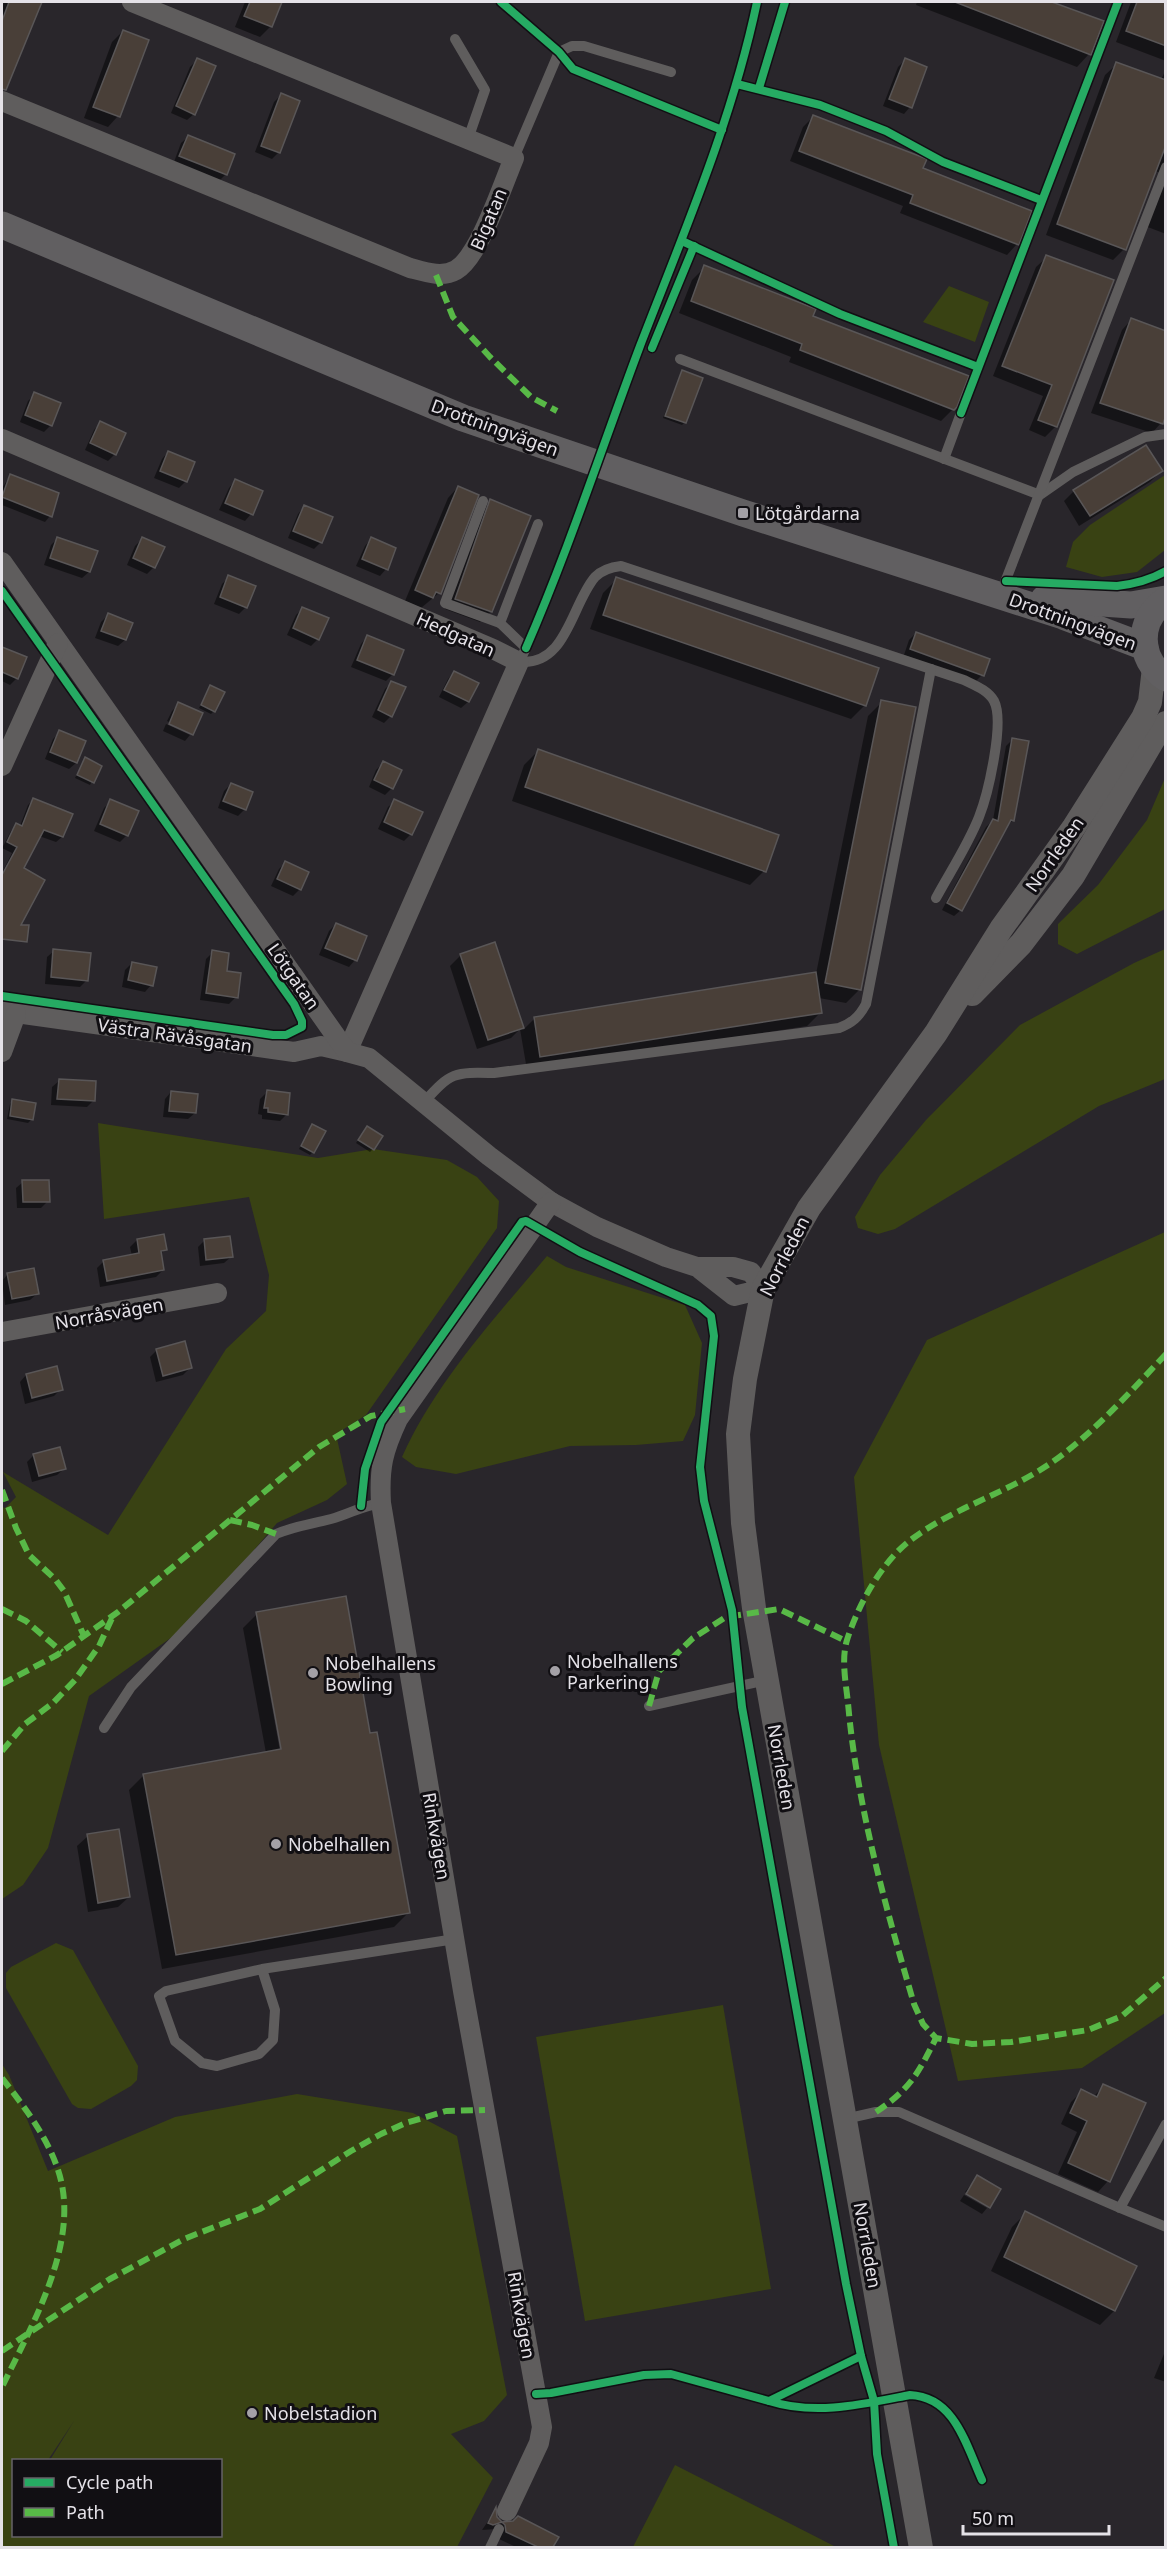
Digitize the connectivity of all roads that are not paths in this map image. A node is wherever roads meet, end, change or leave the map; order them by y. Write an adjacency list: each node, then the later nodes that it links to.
1 (132, 2): 5 (street)
2 (455, 39): 5 (lane)
3 (671, 72): 6 (lane)
4 (2, 101): 6 (street, Bigatan)
5 (468, 139): 6 (street)
6 (514, 158)
7 (1166, 167): 14 (lane)
8 (2, 225): 18 (main road, Drottningvägen)
9 (680, 359): 13 (lane)
10 (961, 413): 13 (lane)
11 (1166, 434): 14 (lane)
12 (2, 439): 22 (street, Hedgatan)
13 (944, 459): 14 (lane)
14 (1040, 495): 18 (lane)
15 (483, 501): 20 (lane)
16 (538, 524): 20 (lane)
17 (2, 562): 21 (street, Lötgatan)
18 (1000, 595): 19 (main road, Drottningvägen); 23 (main road, Drottningvägen)
19 (1166, 600): 23 (main road)
20 (500, 623): 22 (lane)
21 (58, 643): 26 (street); 31 (street, Lötgatan)
22 (519, 662): 24 (lane); 31 (street)
23 (1155, 665): 29 (street, Norrleden)
24 (931, 669): 27 (lane); 32 (lane)
25 (1166, 723): 29 (street, Norrleden)
26 (2, 766)
27 (936, 898)
28 (9, 1013): 30 (street); 31 (street, Västra Rävåsgatan)
29 (936, 1033): 35 (street, Norrleden)
30 (2, 1052)
31 (347, 1052): 32 (street)
32 (424, 1102): 33 (street)
33 (551, 1202): 34 (street); 38 (street, Rinkvägen)
34 (697, 1267): 35 (street); 35 (street)
35 (763, 1289): 39 (street, Norrleden)
36 (217, 1293): 37 (street, Norråsvägen)
37 (2, 1332)
38 (381, 1503): 41 (lane); 42 (street, Rinkvägen)
39 (767, 1680): 40 (lane); 44 (street, Norrleden)
40 (649, 1706)
41 (104, 1728)
42 (455, 1939): 43 (lane); 48 (street, Rinkvägen)
43 (261, 1969): 43 (lane)
44 (845, 2119): 46 (lane); 50 (street, Norrleden)
45 (1166, 2124): 46 (lane)
46 (1120, 2208): 47 (lane)
47 (1166, 2227)
48 (503, 2520): 49 (lane)
49 (490, 2547)
50 (921, 2547)

